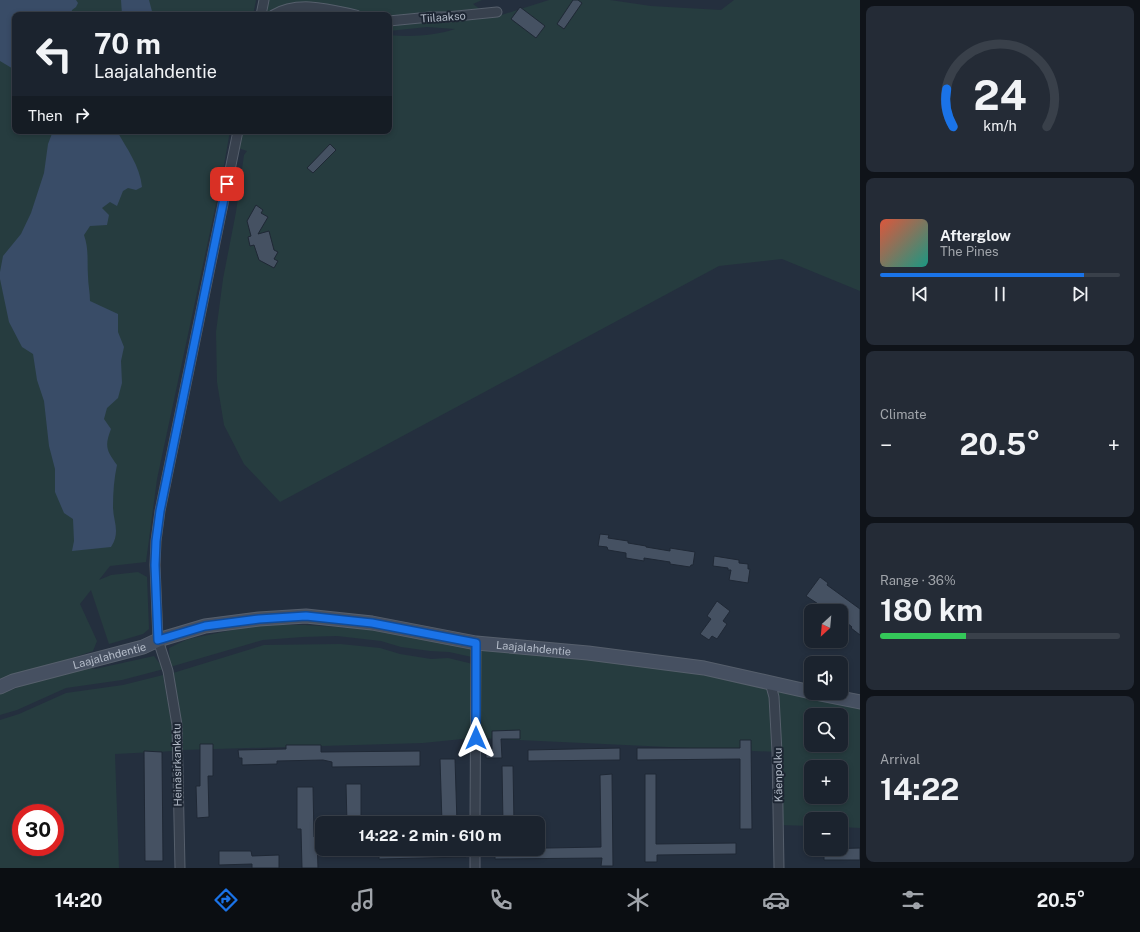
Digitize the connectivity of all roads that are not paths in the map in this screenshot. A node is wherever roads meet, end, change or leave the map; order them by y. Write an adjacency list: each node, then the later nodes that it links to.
1 (264, 0): 2 (street)
2 (262, 12)
3 (278, 12): 4 (street)
4 (340, 12)
5 (497, 12): 6 (street, Tiilaakso)
6 (392, 20)
7 (237, 134): 8 (street, Heinäsirkankatu)
8 (158, 640): 9 (street, Laajalahdentie); 11 (street, Laajalahdentie); 17 (street, Heinäsirkankatu)
9 (476, 643): 10 (street, Laajalahdentie); 15 (street)
10 (770, 682): 12 (street, Laajalahdentie); 19 (street, Käenpolku)
11 (0, 687)
12 (804, 690)
13 (848, 700): 14 (street)
14 (860, 702)
15 (475, 816)
16 (475, 856): 18 (street)
17 (180, 868)
18 (475, 868)
19 (779, 868)

